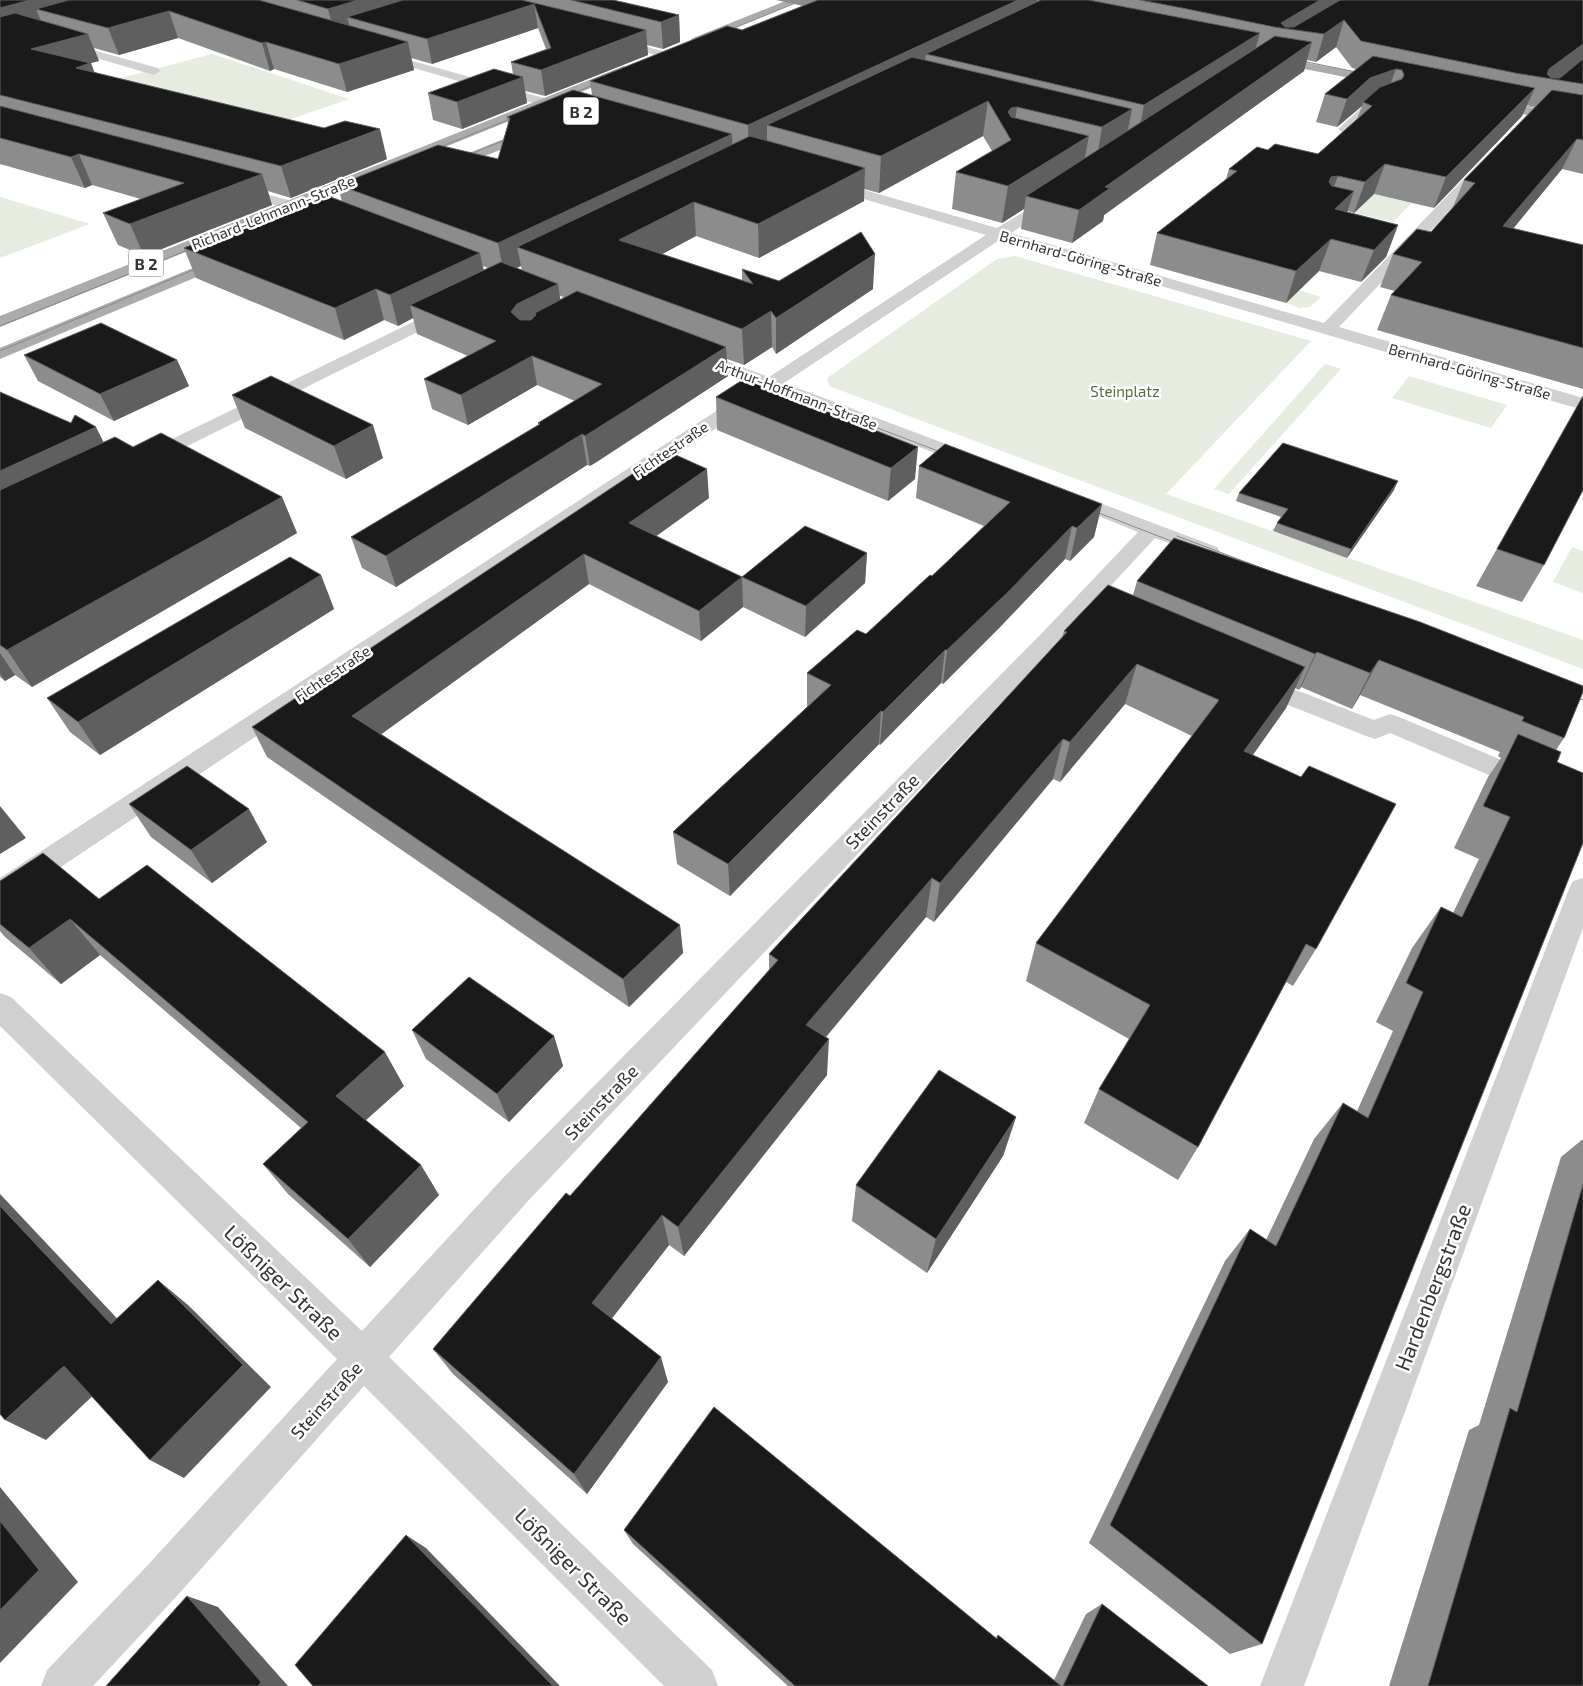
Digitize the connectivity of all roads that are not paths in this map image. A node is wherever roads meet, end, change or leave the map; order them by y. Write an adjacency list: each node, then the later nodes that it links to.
1 (797, 0): 4 (main road)
2 (596, 37): 6 (street)
3 (46, 40): 8 (street)
4 (690, 43)
5 (363, 50): 12 (street)
6 (667, 52): 12 (main road, Richard-Lehmann-Straße / B 2)
7 (1262, 57): 9 (main road)
8 (154, 71)
9 (1396, 79)
10 (1495, 92): 14 (main road)
11 (1473, 100): 15 (main road)
12 (544, 102): 25 (main road, Richard-Lehmann-Straße / B 2)
13 (1387, 102): 19 (street)
14 (1583, 112)
15 (1536, 113): 16 (main road); 18 (street)
16 (1583, 121)
17 (548, 124): 21 (main road, B 2)
18 (1524, 126)
19 (1344, 129)
20 (1494, 156): 30 (street)
21 (430, 174)
22 (810, 179): 29 (street, Bernhard-Göring-Straße)
23 (219, 185): 25 (street)
24 (1067, 191): 29 (street, Fichtestraße)
25 (292, 204): 26 (street); 33 (main road, Richard-Lehmann-Straße / B 2)
26 (330, 216): 27 (main road, Richard-Lehmann-Straße)
27 (306, 226)
28 (1399, 230): 30 (street)
29 (999, 234): 34 (street, Bernhard-Göring-Straße); 37 (street, Fichtestraße)
30 (1417, 235): 34 (street)
31 (244, 252): 36 (main road, Richard-Lehmann-Straße / B 2)
32 (466, 301): 39 (street)
33 (0, 322)
34 (1327, 330): 38 (street, Bernhard-Göring-Straße)
35 (671, 346): 37 (street, Arthur-Hoffmann-Straße)
36 (0, 354)
37 (770, 384): 40 (street, Arthur-Hoffmann-Straße); 47 (street, Fichtestraße)
38 (1583, 404)
39 (133, 465)
40 (989, 467)
41 (1053, 492): 42 (street)
42 (1151, 530): 43 (street); 49 (street, Steinstraße)
43 (1225, 558)
44 (1233, 672): 45 (street)
45 (1583, 805)
46 (1583, 889): 52 (street, Hardenbergstraße)
47 (0, 893)
48 (0, 1006): 49 (street, Lößniger Straße)
49 (363, 1358): 50 (street, Steinstraße); 51 (street, Lößniger Straße)
50 (63, 1686)
51 (696, 1686)
52 (1282, 1686)

